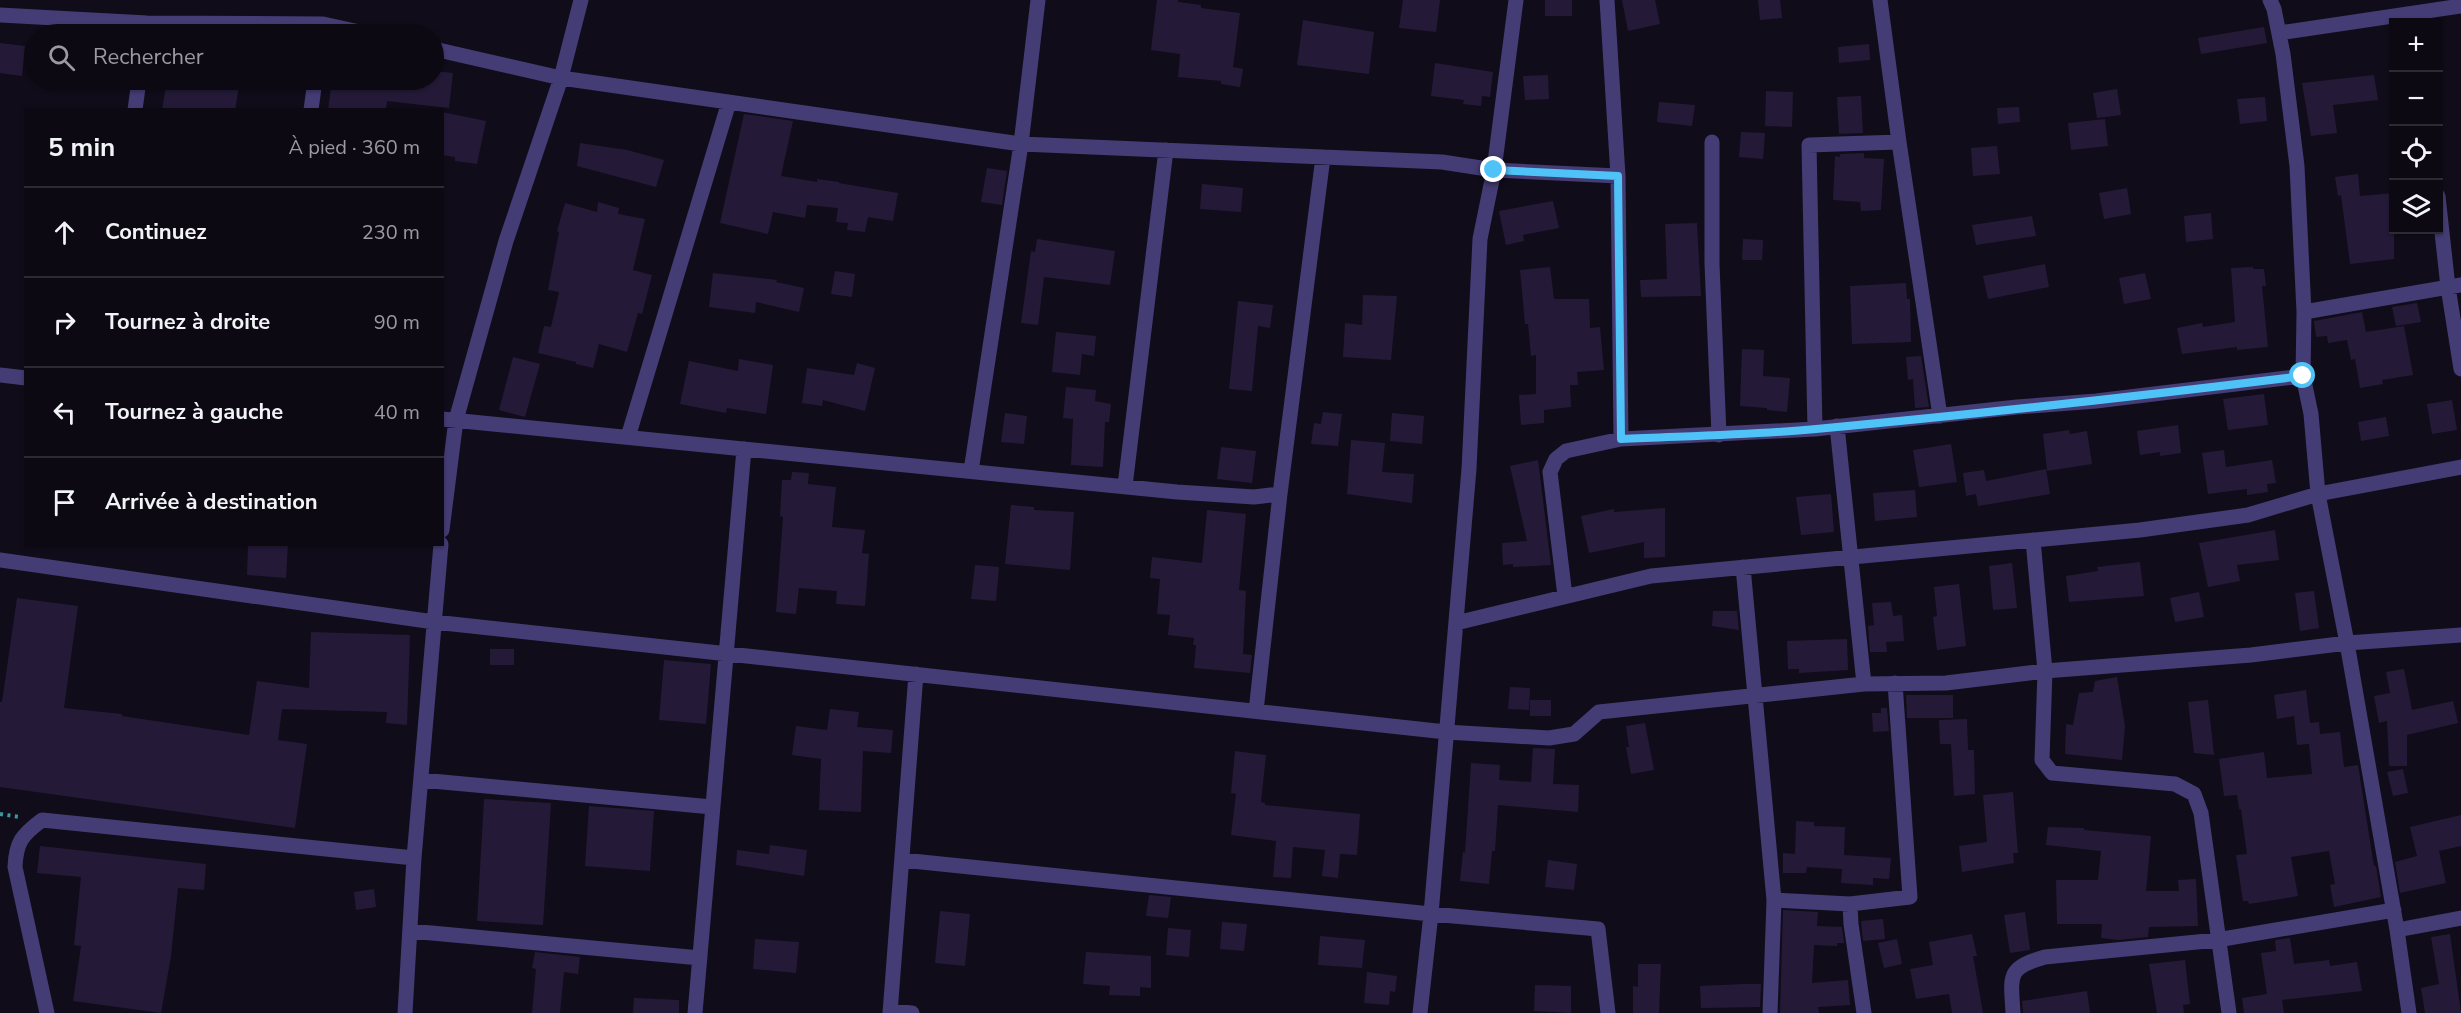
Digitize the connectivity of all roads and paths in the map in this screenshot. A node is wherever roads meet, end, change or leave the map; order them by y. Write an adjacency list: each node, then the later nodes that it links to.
1 (580, 0): 13 (street)
2 (1038, 0): 21 (street)
3 (1516, 0): 24 (street)
4 (1606, 0): 25 (street)
5 (1880, 0): 20 (street)
6 (2270, 0): 11 (street)
7 (2461, 6): 8 (street)
8 (2415, 12): 11 (street)
9 (0, 15): 10 (street)
10 (94, 24)
11 (2279, 33): 28 (street)
12 (444, 51): 13 (street)
13 (561, 78): 16 (street); 34 (street)
14 (138, 90): 17 (street)
15 (314, 90): 18 (street)
16 (729, 102): 21 (street); 38 (street)
17 (135, 108)
18 (311, 108)
19 (1712, 142): 37 (street)
20 (1899, 142): 33 (street); 36 (street)
21 (1022, 144): 22 (street); 42 (street)
22 (1166, 150): 23 (street); 43 (street)
23 (1323, 157): 24 (street); 44 (street)
24 (1494, 170): 25 (street); 54 (street)
25 (1618, 176): 39 (street)
26 (2443, 218): 27 (street)
27 (2455, 286): 28 (street); 29 (street)
28 (2304, 312): 31 (street)
29 (2461, 369)
30 (0, 375): 32 (street)
31 (2303, 376): 33 (street); 45 (street)
32 (24, 378)
33 (1940, 416): 35 (street)
34 (449, 420): 38 (street); 46 (street)
35 (1837, 426): 36 (street); 49 (street)
36 (1815, 429): 37 (street)
37 (1719, 435): 39 (street)
38 (628, 438): 40 (street)
39 (1621, 439): 52 (street)
40 (744, 449): 42 (street); 57 (street)
41 (2461, 467): 45 (street)
42 (971, 471): 43 (street)
43 (1125, 486): 44 (street)
44 (1280, 494): 63 (street)
45 (2318, 494): 47 (street); 56 (street)
46 (444, 499)
47 (2034, 540): 49 (street); 58 (street)
48 (441, 546): 53 (street)
49 (1850, 557): 51 (street); 61 (street)
50 (0, 560): 53 (street)
51 (1743, 567): 52 (street); 62 (street)
52 (1565, 596): 54 (street)
53 (434, 622): 57 (street); 65 (street)
54 (1456, 623): 64 (street)
55 (2461, 635): 56 (street)
56 (2347, 643): 58 (street); 71 (street)
57 (726, 654): 59 (street); 66 (street)
58 (2044, 671): 60 (street); 76 (street)
59 (916, 674): 63 (street); 68 (street)
60 (1895, 683): 61 (street); 70 (street)
61 (1864, 684): 62 (street)
62 (1756, 697): 64 (street); 69 (street)
63 (1256, 711): 64 (street)
64 (1446, 732): 72 (street)
65 (421, 780): 66 (street); 67 (street)
66 (712, 807): 77 (street)
67 (414, 858): 75 (street); 79 (street)
68 (902, 860): 72 (street); 78 (street)
69 (1774, 900): 70 (street); 85 (street)
70 (1851, 904): 86 (street)
71 (2394, 910): 74 (street); 76 (street)
72 (1431, 914): 83 (street); 84 (street)
73 (2461, 918): 74 (street)
74 (2397, 930): 89 (street)
75 (410, 931): 77 (street); 80 (street)
76 (2217, 940): 87 (street); 88 (street)
77 (700, 958): 81 (street)
78 (890, 1012): 82 (street)
79 (47, 1013)
80 (405, 1013)
81 (695, 1013)
82 (912, 1013)
83 (1420, 1013)
84 (1608, 1013)
85 (1770, 1013)
86 (1864, 1013)
87 (2013, 1013)
88 (2229, 1013)
89 (2409, 1013)

